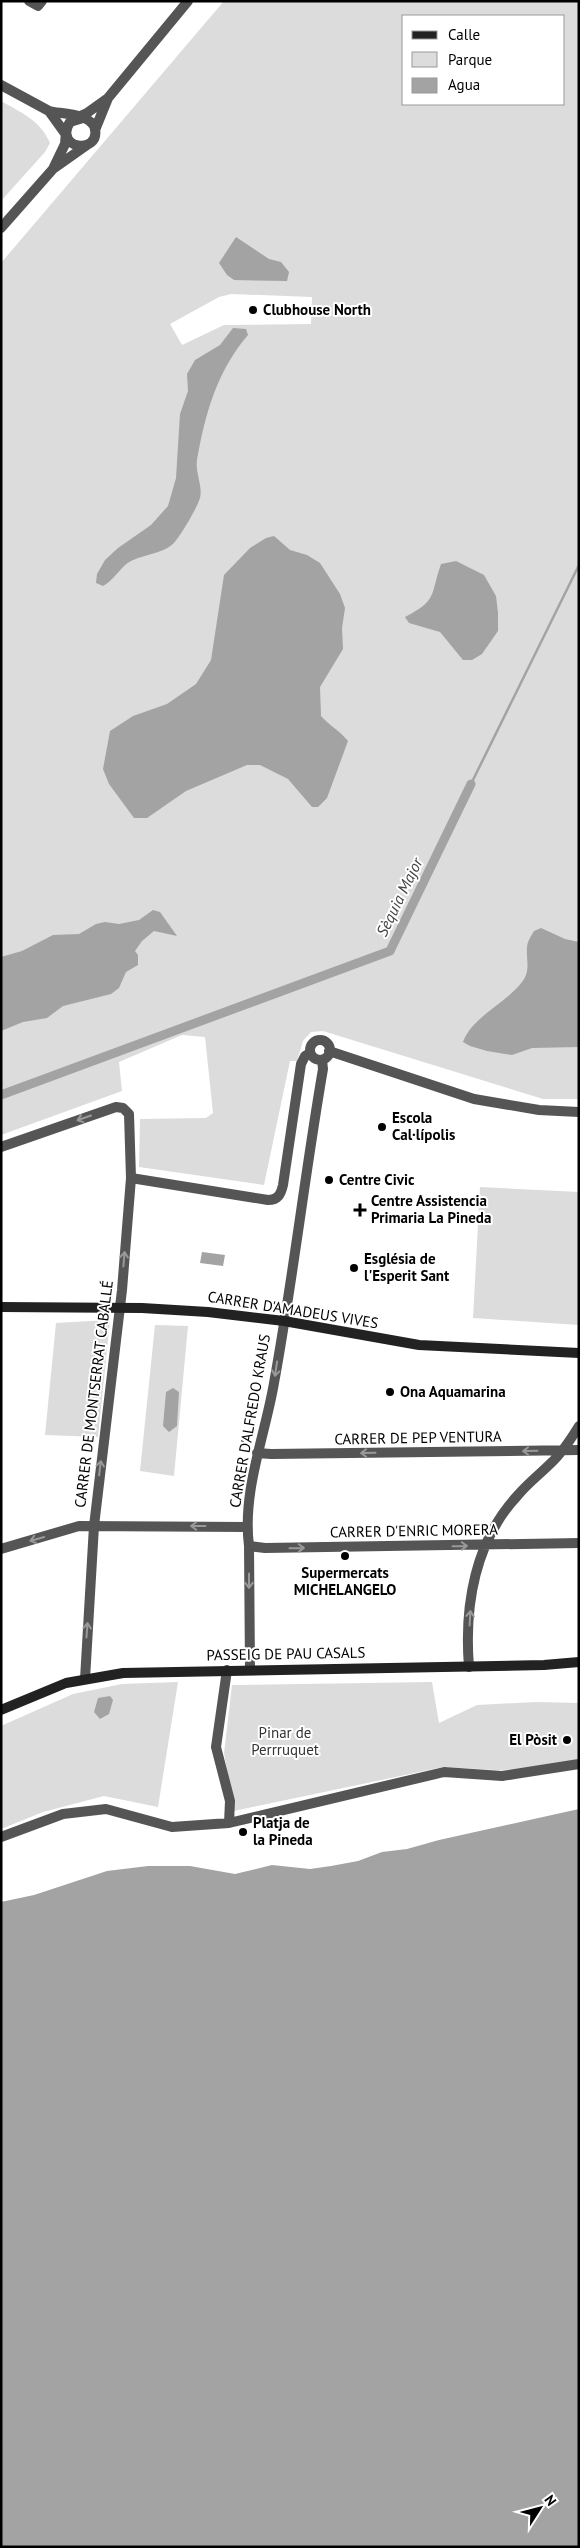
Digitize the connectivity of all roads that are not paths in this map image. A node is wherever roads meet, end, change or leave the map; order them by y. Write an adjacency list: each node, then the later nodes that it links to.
1 (28, 1): 2 (street)
2 (42, 1)
3 (188, 1): 5 (street)
4 (1, 85): 6 (street)
5 (108, 98): 7 (street); 8 (street)
6 (49, 111): 7 (street); 9 (street)
7 (78, 118): 8 (street); 9 (street)
8 (95, 130): 10 (street)
9 (66, 134): 10 (street); 11 (street)
10 (87, 145): 11 (street)
11 (53, 169): 12 (street)
12 (1, 228)
13 (330, 1051): 14 (street); 15 (street); 16 (street)
14 (310, 1053): 15 (street); 19 (street)
15 (322, 1060): 22 (street, CARRER D'ALFREDO KRAUS)
16 (579, 1112)
17 (2, 1147): 18 (street); 19 (street, CARRER DE MONTSERRAT CABALLÉ, one-way to 17)
18 (1, 1153)
19 (131, 1178): 21 (street, CARRER DE MONTSERRAT CABALLÉ, one-way to 19)
20 (1, 1307): 21 (street, CARRER D'AMADEUS VIVES)
21 (119, 1307): 22 (street, CARRER D'AMADEUS VIVES); 28 (street, CARRER DE MONTSERRAT CABALLÉ, one-way to 21)
22 (284, 1321): 23 (street, CARRER D'AMADEUS VIVES); 27 (street, CARRER D'ALFREDO KRAUS, one-way to 27)
23 (579, 1354)
24 (579, 1426): 26 (street)
25 (579, 1450): 26 (street, CARRER DE PEP VENTURA)
26 (562, 1451): 27 (street, CARRER DE PEP VENTURA, one-way to 27); 31 (street)
27 (257, 1452): 29 (street, CARRER D'ALFREDO KRAUS)
28 (94, 1526): 29 (street, one-way to 28); 33 (street, one-way to 33); 38 (street, CARRER DE MONTSERRAT CABALLÉ, one-way to 28)
29 (246, 1527): 32 (street, CARRER D'ALFREDO KRAUS)
30 (579, 1543): 31 (street, CARRER D'ENRIC MORERA)
31 (484, 1545): 32 (street, CARRER D'ENRIC MORERA, one-way to 31); 35 (street, one-way to 31)
32 (249, 1546): 37 (street, CARRER D'ALFREDO KRAUS, one-way to 37)
33 (1, 1549)
34 (579, 1662): 35 (street, PASSEIG DE PAU CASALS)
35 (469, 1667): 37 (street, PASSEIG DE PAU CASALS)
36 (227, 1670): 37 (street, PASSEIG DE PAU CASALS); 38 (street, PASSEIG DE PAU CASALS); 41 (street)
37 (250, 1670)
38 (85, 1679): 39 (street, PASSEIG DE PAU CASALS)
39 (1, 1710)
40 (579, 1764): 41 (street)
41 (229, 1823): 42 (street)
42 (1, 1836)

